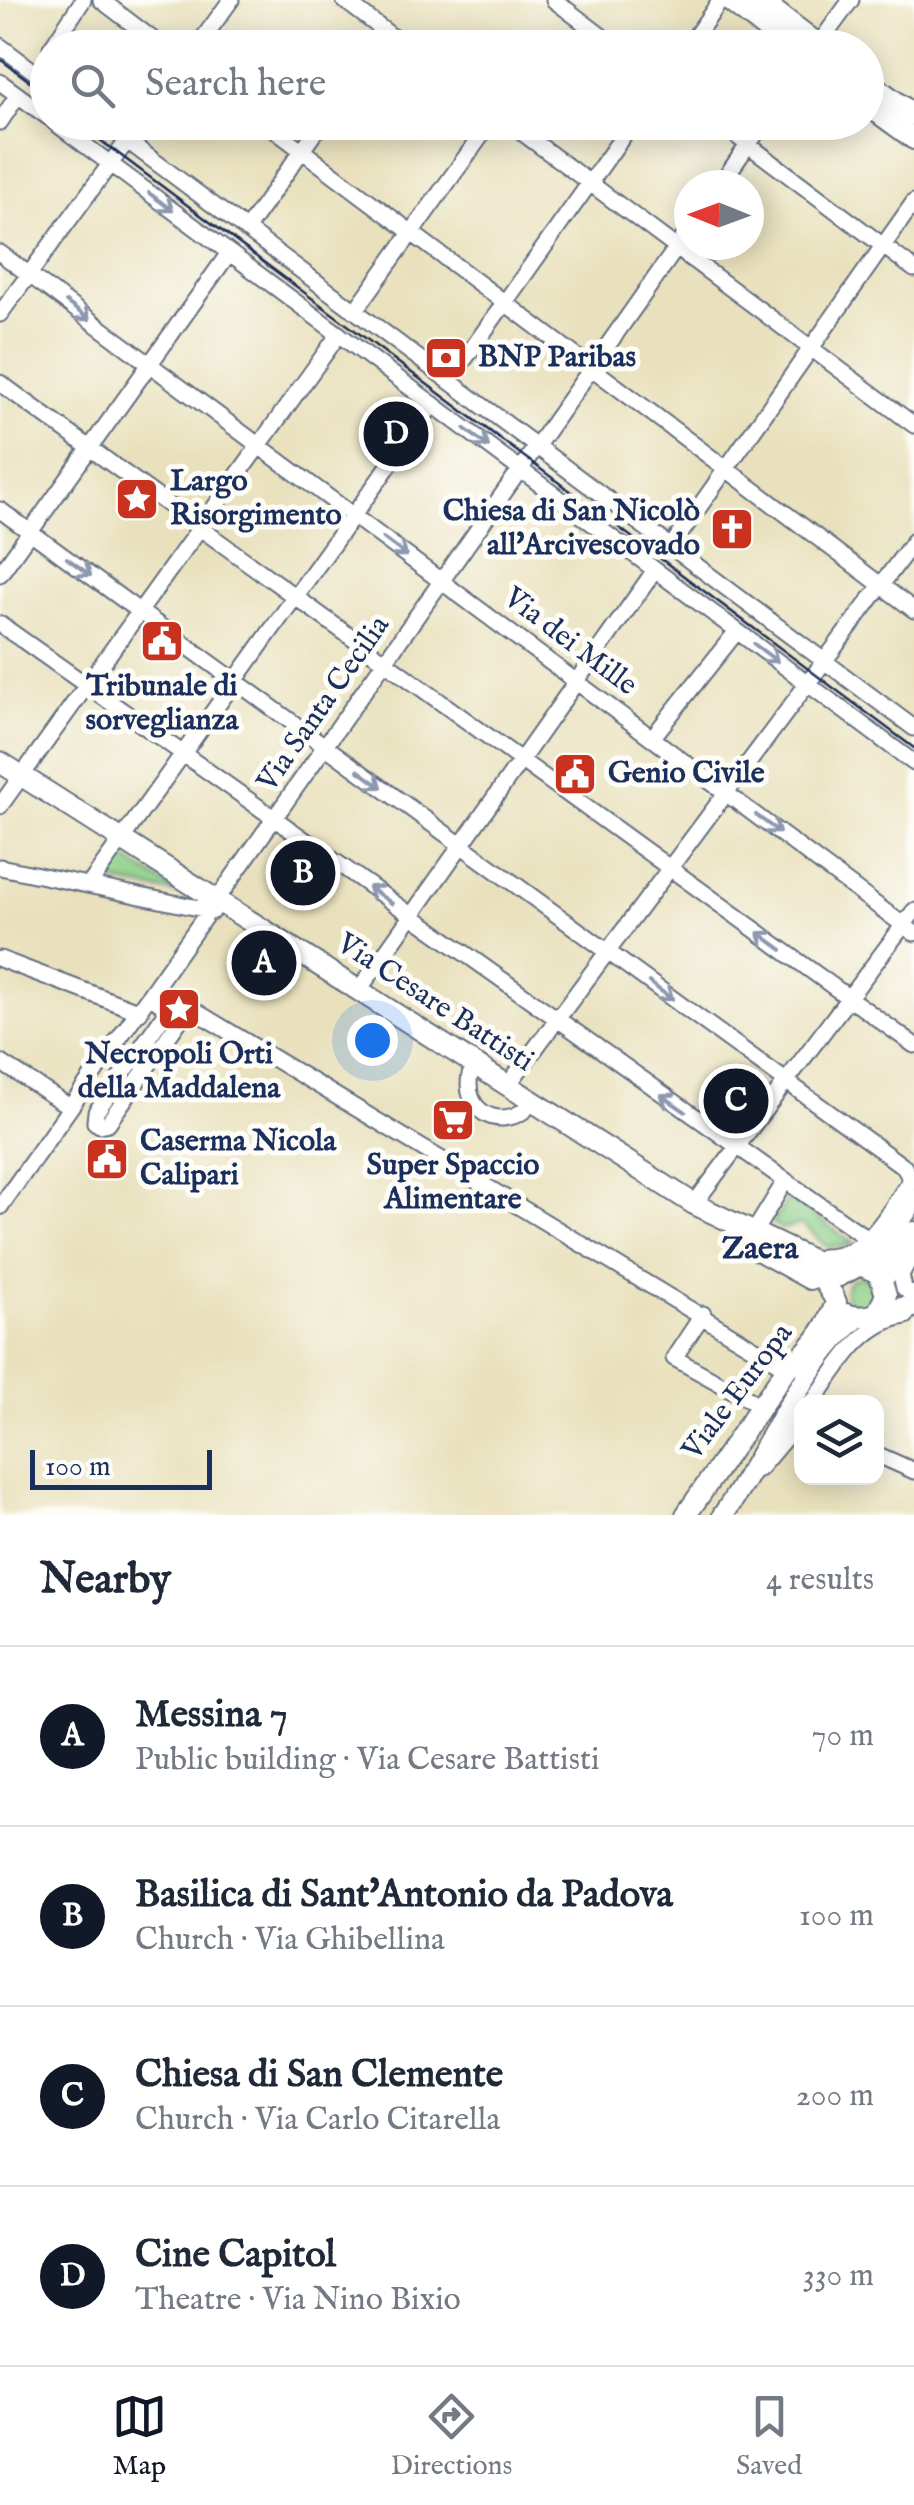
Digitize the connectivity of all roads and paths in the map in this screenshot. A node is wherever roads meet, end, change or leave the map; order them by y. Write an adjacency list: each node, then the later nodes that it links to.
1 (83, 0): 9 (street)
2 (101, 0): 10 (street)
3 (231, 0): 11 (street)
4 (344, 0): 12 (street)
5 (724, 0): 14 (street); 15 (main road)
6 (760, 0): 16 (main road)
7 (851, 0): 17 (street)
8 (565, 3): 13 (street)
9 (63, 30)
10 (140, 30)
11 (209, 30)
12 (384, 30)
13 (597, 30)
14 (701, 30)
15 (766, 30)
16 (799, 30)
17 (831, 30)
18 (0, 46): 19 (street)
19 (30, 69)
20 (0, 82): 22 (street)
21 (884, 93): 24 (main road)
22 (18, 95): 23 (street); 26 (street)
23 (30, 104)
24 (914, 115)
25 (884, 117): 27 (main road)
26 (0, 122)
27 (914, 139)
28 (78, 140): 39 (street)
29 (288, 140): 38 (street)
30 (310, 140): 38 (street)
31 (478, 140): 44 (street)
32 (532, 140): 41 (street)
33 (621, 140): 41 (street)
34 (741, 140): 37 (street)
35 (751, 140): 37 (street)
36 (127, 141): 39 (street); 43 (street)
37 (748, 145): 40 (street); 45 (street)
38 (302, 151): 43 (street); 44 (street)
39 (110, 164): 49 (street, one-way to 49); 52 (street)
40 (730, 170)
41 (590, 184): 46 (street); 53 (street)
42 (914, 202): 45 (street)
43 (246, 230): 54 (street)
44 (411, 233): 53 (street); 54 (street)
45 (883, 246): 51 (street); 57 (street)
46 (674, 247)
47 (674, 251): 59 (street, Via Santa Cecilia)
48 (0, 253): 52 (street, Via dei Mille)
49 (229, 253): 56 (street); 58 (street)
50 (692, 260): 57 (street)
51 (914, 269)
52 (29, 274): 55 (street); 58 (street, Via dei Mille, one-way to 58)
53 (504, 303): 59 (street); 60 (street)
54 (355, 311): 60 (street)
55 (0, 314)
56 (339, 334): 62 (street); 64 (street)
57 (811, 348): 63 (street); 67 (street)
58 (150, 364): 64 (street, Via dei Mille); 66 (street)
59 (592, 368): 65 (street, Via Santa Cecilia); 67 (street)
60 (449, 381): 65 (street)
61 (0, 384): 66 (street)
62 (432, 404): 68 (street, one-way to 68); 70 (street)
63 (914, 425)
64 (259, 446): 70 (street, Via dei Mille); 71 (street)
65 (537, 447): 68 (street, Via Santa Cecilia); 74 (street)
66 (90, 448): 71 (street); 72 (street)
67 (726, 469): 74 (street); 78 (street)
68 (521, 470): 75 (street); 77 (street, Via Santa Cecilia)
69 (0, 510): 72 (street)
70 (353, 516): 77 (street, Via dei Mille, one-way to 77); 79 (street)
71 (200, 528): 79 (street); 81 (street)
72 (30, 532): 76 (street); 81 (street, one-way to 81)
73 (914, 541): 78 (street)
74 (671, 546): 84 (street)
75 (655, 570): 83 (street); 87 (street)
76 (0, 574)
77 (442, 582): 85 (street, Via Santa Cecilia); 87 (street, Via dei Mille)
78 (881, 585): 80 (street); 84 (street)
79 (295, 597): 85 (street); 86 (street)
80 (914, 610)
81 (140, 612): 86 (street); 89 (street)
82 (0, 624): 89 (street)
83 (736, 630): 88 (street, one-way to 88); 91 (street)
84 (824, 661): 88 (street); 90 (street)
85 (386, 663): 92 (street, Via Santa Cecilia); 94 (street)
86 (235, 681): 92 (street); 93 (street)
87 (576, 681): 91 (street, Via dei Mille); 94 (street)
88 (808, 684): 96 (street); 98 (street)
89 (86, 686): 93 (street); 97 (street)
90 (914, 728)
91 (652, 738): 98 (street, Via dei Mille)
92 (326, 748): 100 (street, Via Santa Cecilia); 102 (street, one-way to 102)
93 (183, 754): 100 (street); 101 (street)
94 (520, 760): 102 (street); 104 (street)
95 (0, 762): 97 (main road, Via Cesare Battisti)
96 (914, 763)
97 (13, 778): 99 (street); 101 (main road, Via Cesare Battisti)
98 (726, 793): 104 (street); 109 (street, Via dei Mille, one-way to 109)
99 (0, 806)
100 (276, 820): 106 (street, Via Santa Cecilia); 108 (street, one-way to 100)
101 (119, 844): 105 (street); 106 (main road, Via Cesare Battisti)
102 (460, 845): 108 (street); 110 (street)
103 (0, 866): 105 (street)
104 (670, 868): 110 (street); 114 (street, one-way to 104)
105 (89, 885): 106 (street)
106 (216, 906): 112 (main road, Via Cesare Battisti); 113 (street, Via Santa Cecilia); 127 (main road, Via Cesare Battisti)
107 (914, 910): 109 (street)
108 (410, 916): 112 (street); 116 (street)
109 (909, 929): 114 (street)
110 (608, 952): 116 (street); 119 (street, one-way to 119)
111 (0, 960): 115 (street)
112 (359, 990): 120 (main road, Via Cesare Battisti)
113 (152, 995): 115 (street, Via Santa Cecilia); 136 (street)
114 (848, 998): 117 (street); 119 (street)
115 (140, 1012): 121 (street, Via Santa Cecilia)
116 (556, 1020): 120 (street); 122 (street, one-way to 116)
117 (914, 1046)
118 (0, 1062): 121 (street)
119 (786, 1082): 122 (street); 124 (street)
120 (508, 1085): 125 (main road, Via Cesare Battisti)
121 (70, 1107): 126 (street, Via Santa Cecilia)
122 (736, 1148): 123 (street); 125 (street)
123 (784, 1182): 127 (street); 128 (street)
124 (911, 1201): 128 (street); 131 (main road); 132 (main road)
125 (694, 1204): 127 (main road, Via Cesare Battisti)
126 (0, 1207)
127 (744, 1234): 129 (main road, Via Cesare Battisti); 134 (main road, Via Cesare Battisti); 139 (main road)
128 (868, 1239): 129 (street)
129 (791, 1250): 131 (main road, Via Cesare Battisti)
130 (914, 1250): 133 (street)
131 (855, 1266): 132 (main road); 134 (main road)
132 (884, 1281): 133 (street); 137 (main road)
133 (914, 1297)
134 (835, 1300): 137 (main road); 139 (main road, Viale Europa)
135 (914, 1307): 137 (main road)
136 (703, 1314): 139 (street); 141 (street)
137 (868, 1315): 145 (main road, Viale Europa)
138 (914, 1316): 140 (street)
139 (787, 1368): 141 (main road, Viale Europa)
140 (819, 1395)
141 (761, 1406): 146 (main road, Viale Europa)
142 (794, 1428): 145 (street, Viale Europa)
143 (884, 1458): 144 (street)
144 (914, 1471)
145 (749, 1478): 147 (main road, Viale Europa)
146 (686, 1515)
147 (723, 1515)

